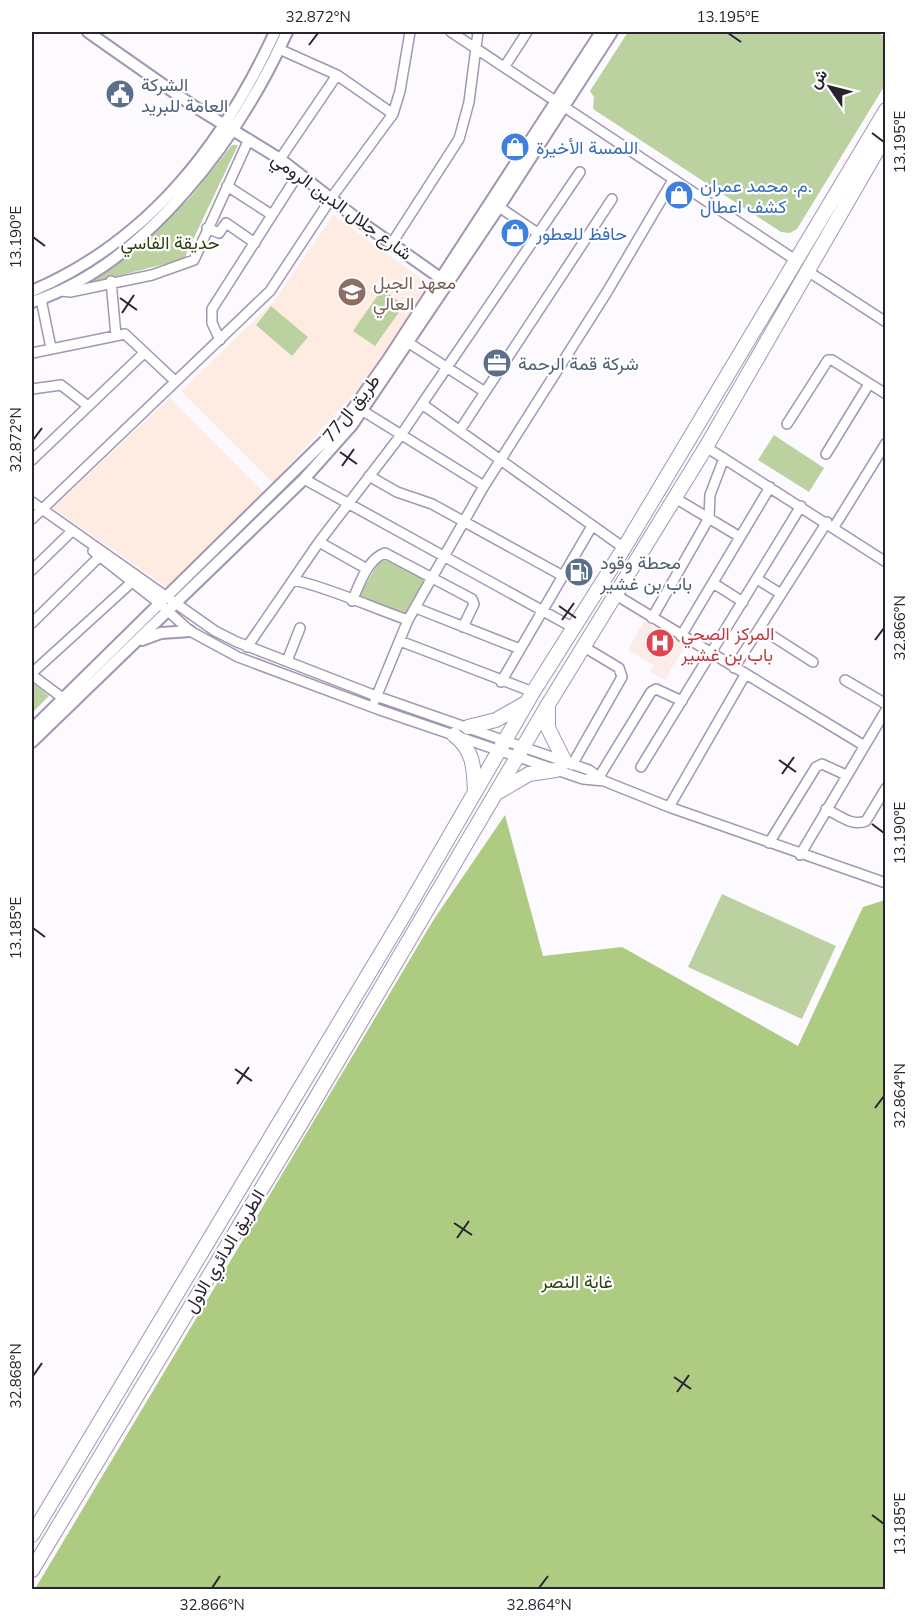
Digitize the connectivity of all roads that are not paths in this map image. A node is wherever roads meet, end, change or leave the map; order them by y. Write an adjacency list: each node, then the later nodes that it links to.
1 (88, 32): 17 (main road, شارع جلال الدين الرومي)
2 (275, 32): 17 (main road)
3 (287, 32): 11 (main road)
4 (410, 32): 16 (street)
5 (451, 32): 10 (street)
6 (477, 32): 10 (street)
7 (527, 32): 12 (street)
8 (602, 32): 14 (main road, طريق ال77)
9 (612, 32): 14 (main road)
10 (475, 47): 12 (street); 32 (street)
11 (279, 49): 13 (street); 17 (main road)
12 (505, 66): 14 (street)
13 (337, 75): 16 (street); 20 (street)
14 (560, 103): 23 (street); 27 (main road); 37 (main road, طريق ال77)
15 (885, 110): 34 (highway, الطريق الدائري الاول)
16 (393, 114): 25 (street)
17 (229, 128): 19 (main road, شارع جلال الدين الرومي); 33 (main road)
18 (885, 135): 35 (highway, الطريق الدائري الاول)
19 (249, 139): 20 (main road, شارع جلال الدين الرومي); 24 (street)
20 (280, 159): 22 (main road, شارع جلال الدين الرومي)
21 (580, 172): 30 (street)
22 (299, 173): 25 (main road, شارع جلال الدين الرومي); 28 (street)
23 (673, 180): 34 (street); 63 (street)
24 (227, 186): 28 (street); 29 (street)
25 (332, 197): 32 (main road, شارع جلال الدين الرومي); 43 (street)
26 (612, 199): 52 (street)
27 (499, 207): 30 (street); 37 (main road)
28 (272, 216): 31 (street)
29 (207, 228): 31 (street); 36 (street)
30 (539, 234): 48 (street)
31 (255, 243): 43 (street)
32 (392, 243): 37 (main road, شارع جلال الدين الرومي)
33 (107, 256): 38 (main road); 39 (main road)
34 (797, 261): 83 (highway, الطريق الدائري الاول)
35 (809, 272): 41 (street); 61 (highway, الطريق الدائري الاول)
36 (111, 281): 39 (street); 42 (street)
37 (444, 281): 44 (main road); 98 (main road, طريق ال77)
38 (32, 291)
39 (61, 291): 40 (main road)
40 (36, 301): 45 (street)
41 (885, 322)
42 (121, 335): 45 (street); 47 (street)
43 (220, 340): 49 (street)
44 (409, 343): 48 (street); 56 (main road)
45 (51, 348): 46 (street)
46 (32, 353)
47 (144, 353): 49 (street); 55 (street)
48 (448, 369): 52 (street); 54 (street)
49 (175, 381): 74 (street)
50 (869, 384): 53 (street); 57 (street); 62 (street)
51 (32, 389): 55 (street)
52 (485, 392): 58 (street)
53 (885, 393)
54 (422, 404): 58 (street); 59 (street)
55 (88, 406): 65 (street)
56 (363, 411): 59 (street); 67 (main road)
57 (787, 424)
58 (460, 430): 63 (street)
59 (402, 435): 66 (street); 68 (street)
60 (885, 443): 78 (street)
61 (706, 447): 64 (street); 70 (highway, الطريق الدائري الاول)
62 (826, 454)
63 (501, 458): 68 (street); 79 (street)
64 (724, 458): 69 (street); 75 (street)
65 (32, 460)
66 (369, 476): 72 (street); 77 (street)
67 (304, 479): 72 (street); 98 (main road)
68 (484, 486): 77 (street)
69 (770, 487): 73 (street); 81 (street)
70 (675, 498): 75 (street); 96 (highway, الطريق الدائري الاول)
71 (32, 502): 74 (street)
72 (347, 504): 82 (street); 85 (street)
73 (801, 506): 78 (street); 92 (street)
74 (43, 510): 76 (street); 80 (street); 98 (street)
75 (709, 518): 81 (street); 102 (street)
76 (32, 519)
77 (465, 523): 85 (street); 89 (street)
78 (830, 525): 86 (street); 95 (street)
79 (592, 526): 83 (street); 89 (street)
80 (70, 533): 84 (street); 88 (street)
81 (740, 537): 94 (street)
82 (319, 542): 87 (street); 91 (street)
83 (624, 548): 106 (highway, الطريق الدائري الاول)
84 (100, 556): 93 (street); 104 (street)
85 (447, 556): 90 (street); 101 (street)
86 (885, 562)
87 (367, 569): 90 (street); 97 (street)
88 (32, 570)
89 (563, 576): 101 (street)
90 (434, 578): 100 (street); 105 (street)
91 (294, 579): 97 (street); 113 (street)
92 (757, 579): 95 (street); 99 (street)
93 (132, 582): 98 (street); 120 (street)
94 (712, 583): 99 (street); 110 (street)
95 (781, 594): 108 (street)
96 (616, 595): 102 (street); 114 (highway, الطريق الدائري الاول)
97 (352, 601): 103 (street)
98 (167, 602): 109 (street); 112 (main road); 113 (street); 126 (main road, طريق ال77)
99 (743, 602): 116 (street)
100 (416, 608): 103 (street); 105 (street)
101 (544, 610): 106 (street); 115 (street)
102 (652, 618): 110 (street)
103 (408, 620): 111 (street)
104 (32, 623)
105 (463, 627): 115 (street)
106 (572, 627): 125 (highway, الطريق الدائري الاول)
107 (300, 628): 117 (street)
108 (760, 628): 118 (street); 119 (street)
109 (190, 632): 112 (main road); 130 (street)
110 (681, 636): 116 (street)
111 (400, 641): 123 (street); 124 (street)
112 (136, 642): 135 (main road)
113 (248, 647): 117 (street)
114 (584, 647): 128 (highway, الطريق الدائري الاول); 139 (street)
115 (520, 650): 123 (street)
116 (711, 654): 119 (street); 127 (street)
117 (287, 661): 124 (street)
118 (813, 662)
119 (735, 668): 121 (street)
120 (32, 674): 126 (street)
121 (745, 675): 137 (street); 146 (street)
122 (845, 680): 129 (street)
123 (501, 681): 125 (street)
124 (376, 696): 130 (street); 132 (street)
125 (530, 697): 132 (highway); 136 (highway, الطريق الدائري الاول)
126 (64, 699): 133 (main road, طريق ال77)
127 (682, 701): 140 (street); 142 (street)
128 (549, 703): 138 (highway, الطريق الدائري الاول); 139 (highway)
129 (885, 704)
130 (372, 707): 134 (street)
131 (885, 710): 137 (street)
132 (468, 727): 136 (street)
133 (32, 729)
134 (454, 735): 136 (street); 144 (highway)
135 (32, 742)
136 (503, 745): 138 (street); 144 (highway, الطريق الدائري الاول)
137 (863, 745): 141 (street)
138 (521, 752): 139 (street); 145 (highway, الطريق الدائري الاول)
139 (565, 765): 142 (street); 142 (street); 145 (highway)
140 (641, 768)
141 (846, 775): 147 (street); 148 (street)
142 (602, 779): 146 (street)
143 (885, 788): 147 (street)
144 (475, 794): 151 (highway, الطريق الدائري الاول)
145 (496, 794): 152 (highway, الطريق الدائري الاول)
146 (669, 807): 148 (street)
147 (826, 809): 149 (street)
148 (769, 843): 149 (street)
149 (800, 855): 150 (street)
150 (885, 883)
151 (32, 1535)
152 (32, 1570)

